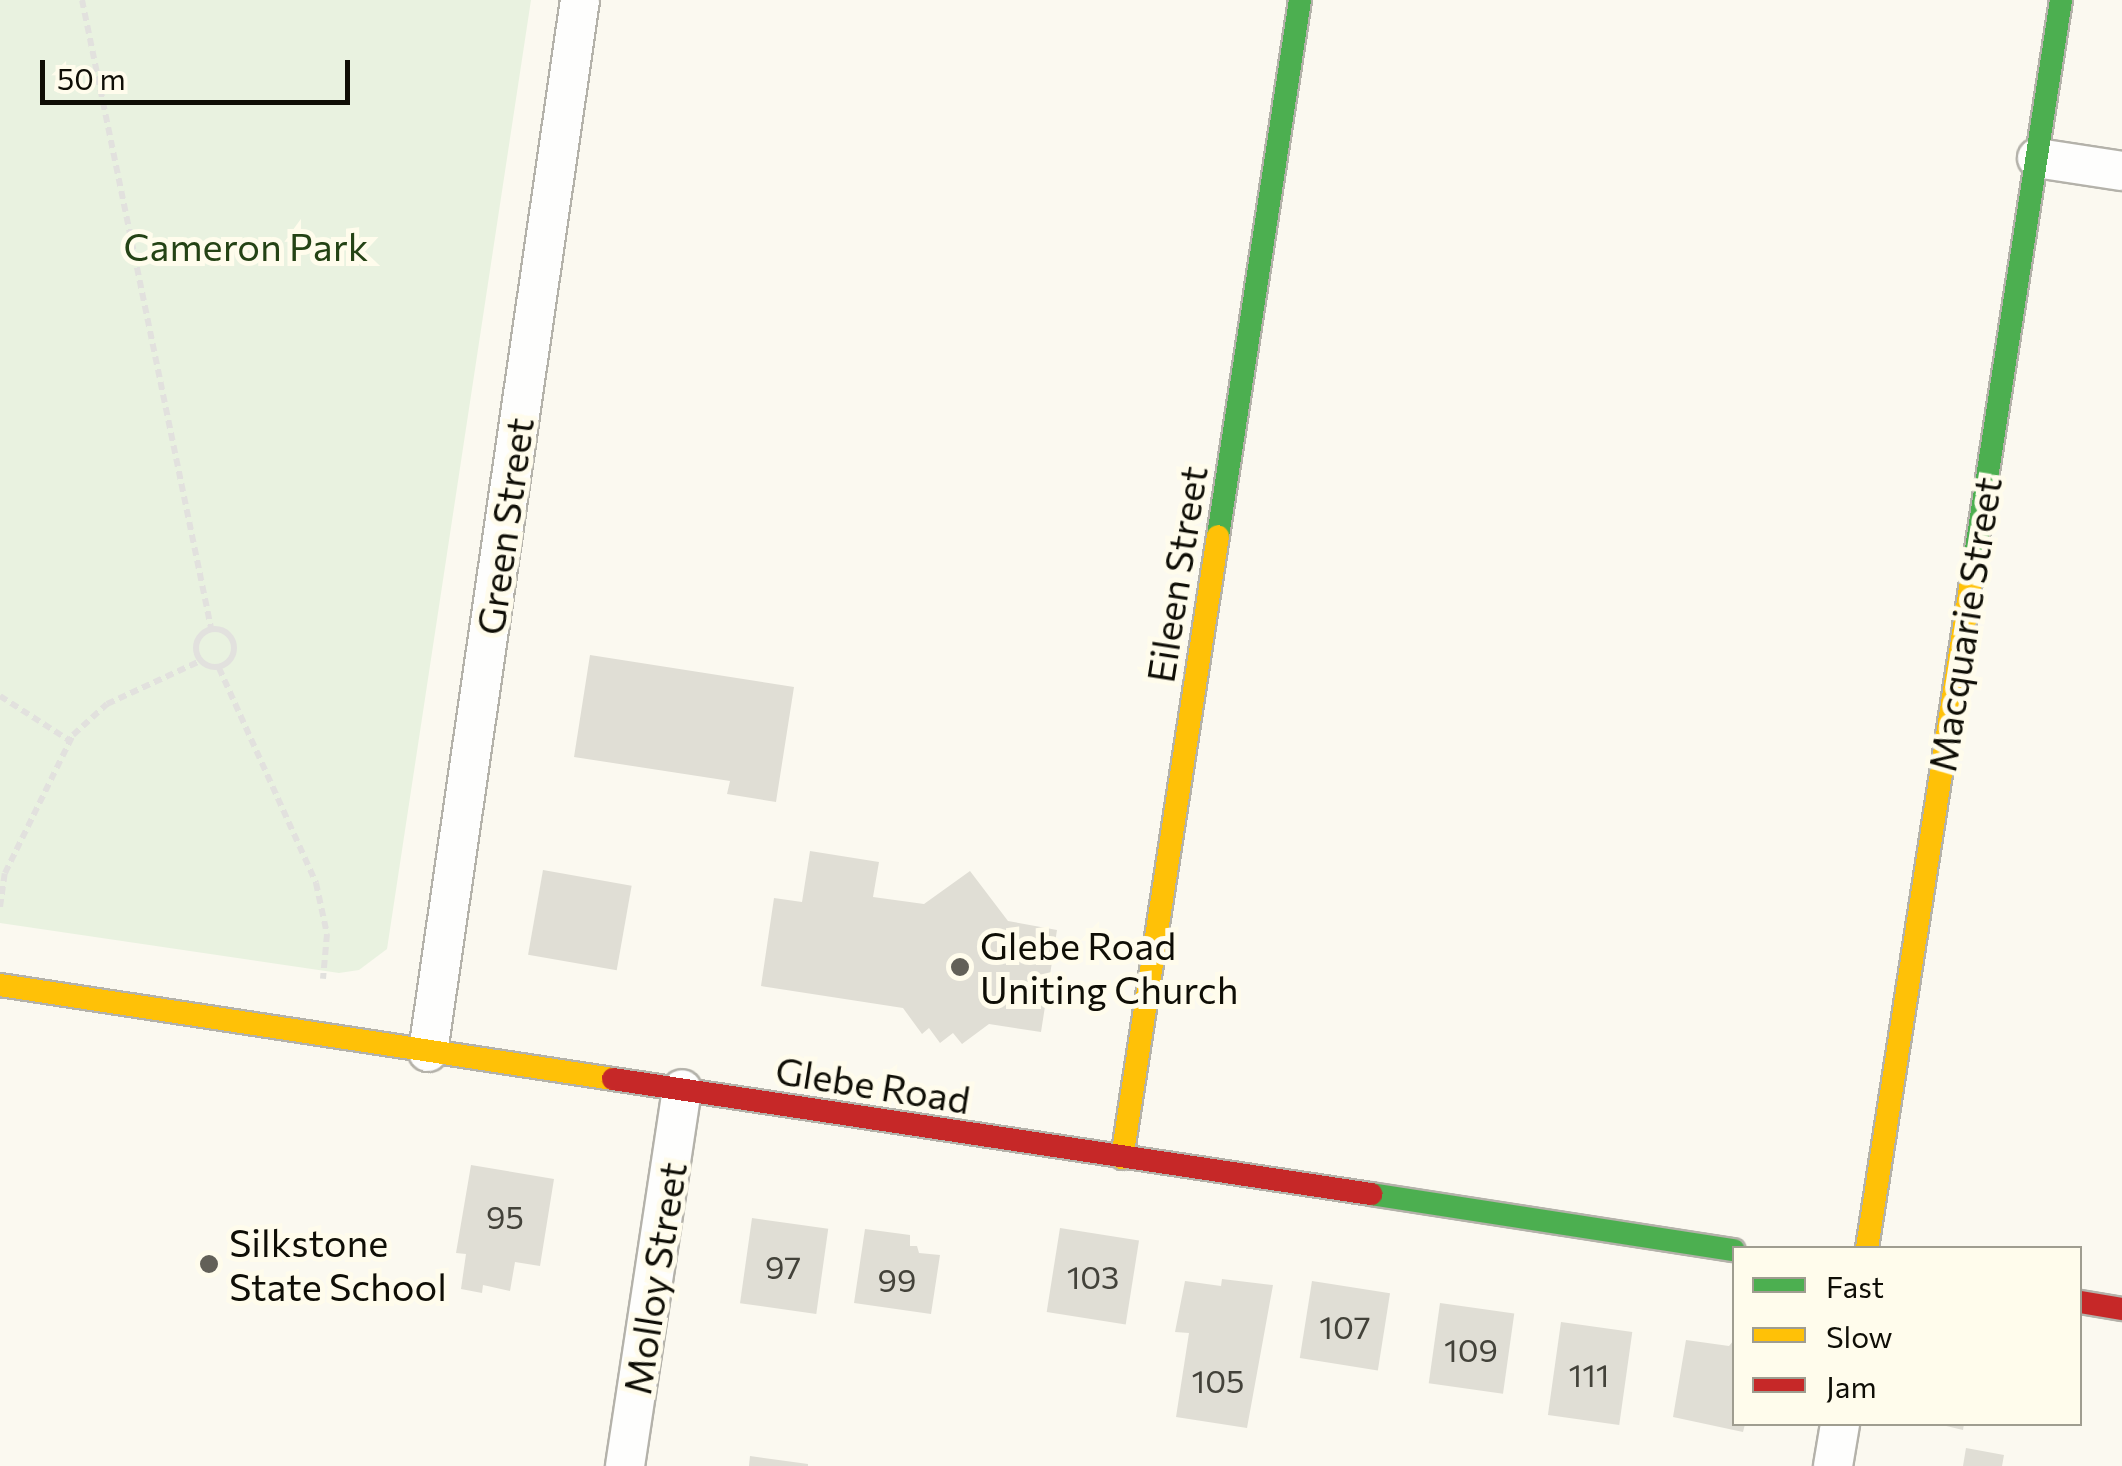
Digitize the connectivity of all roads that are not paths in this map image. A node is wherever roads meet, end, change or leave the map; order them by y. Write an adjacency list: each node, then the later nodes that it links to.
1 (580, 0): 7 (street, Green Street)
2 (1300, 0): 9 (street, Eileen Street)
3 (2061, 0): 4 (street, Macquarie Street)
4 (2037, 158): 5 (street); 10 (street, Macquarie Street)
5 (2122, 171)
6 (0, 985): 7 (street, Glebe Road)
7 (428, 1052): 8 (street, Glebe Road)
8 (682, 1090): 9 (street, Glebe Road); 15 (street, Molloy Street)
9 (1122, 1158): 11 (street, Glebe Road)
10 (1867, 1246)
11 (1732, 1250)
12 (2082, 1302): 13 (street)
13 (2122, 1309)
14 (1840, 1426): 16 (street)
15 (625, 1466)
16 (1834, 1466)

